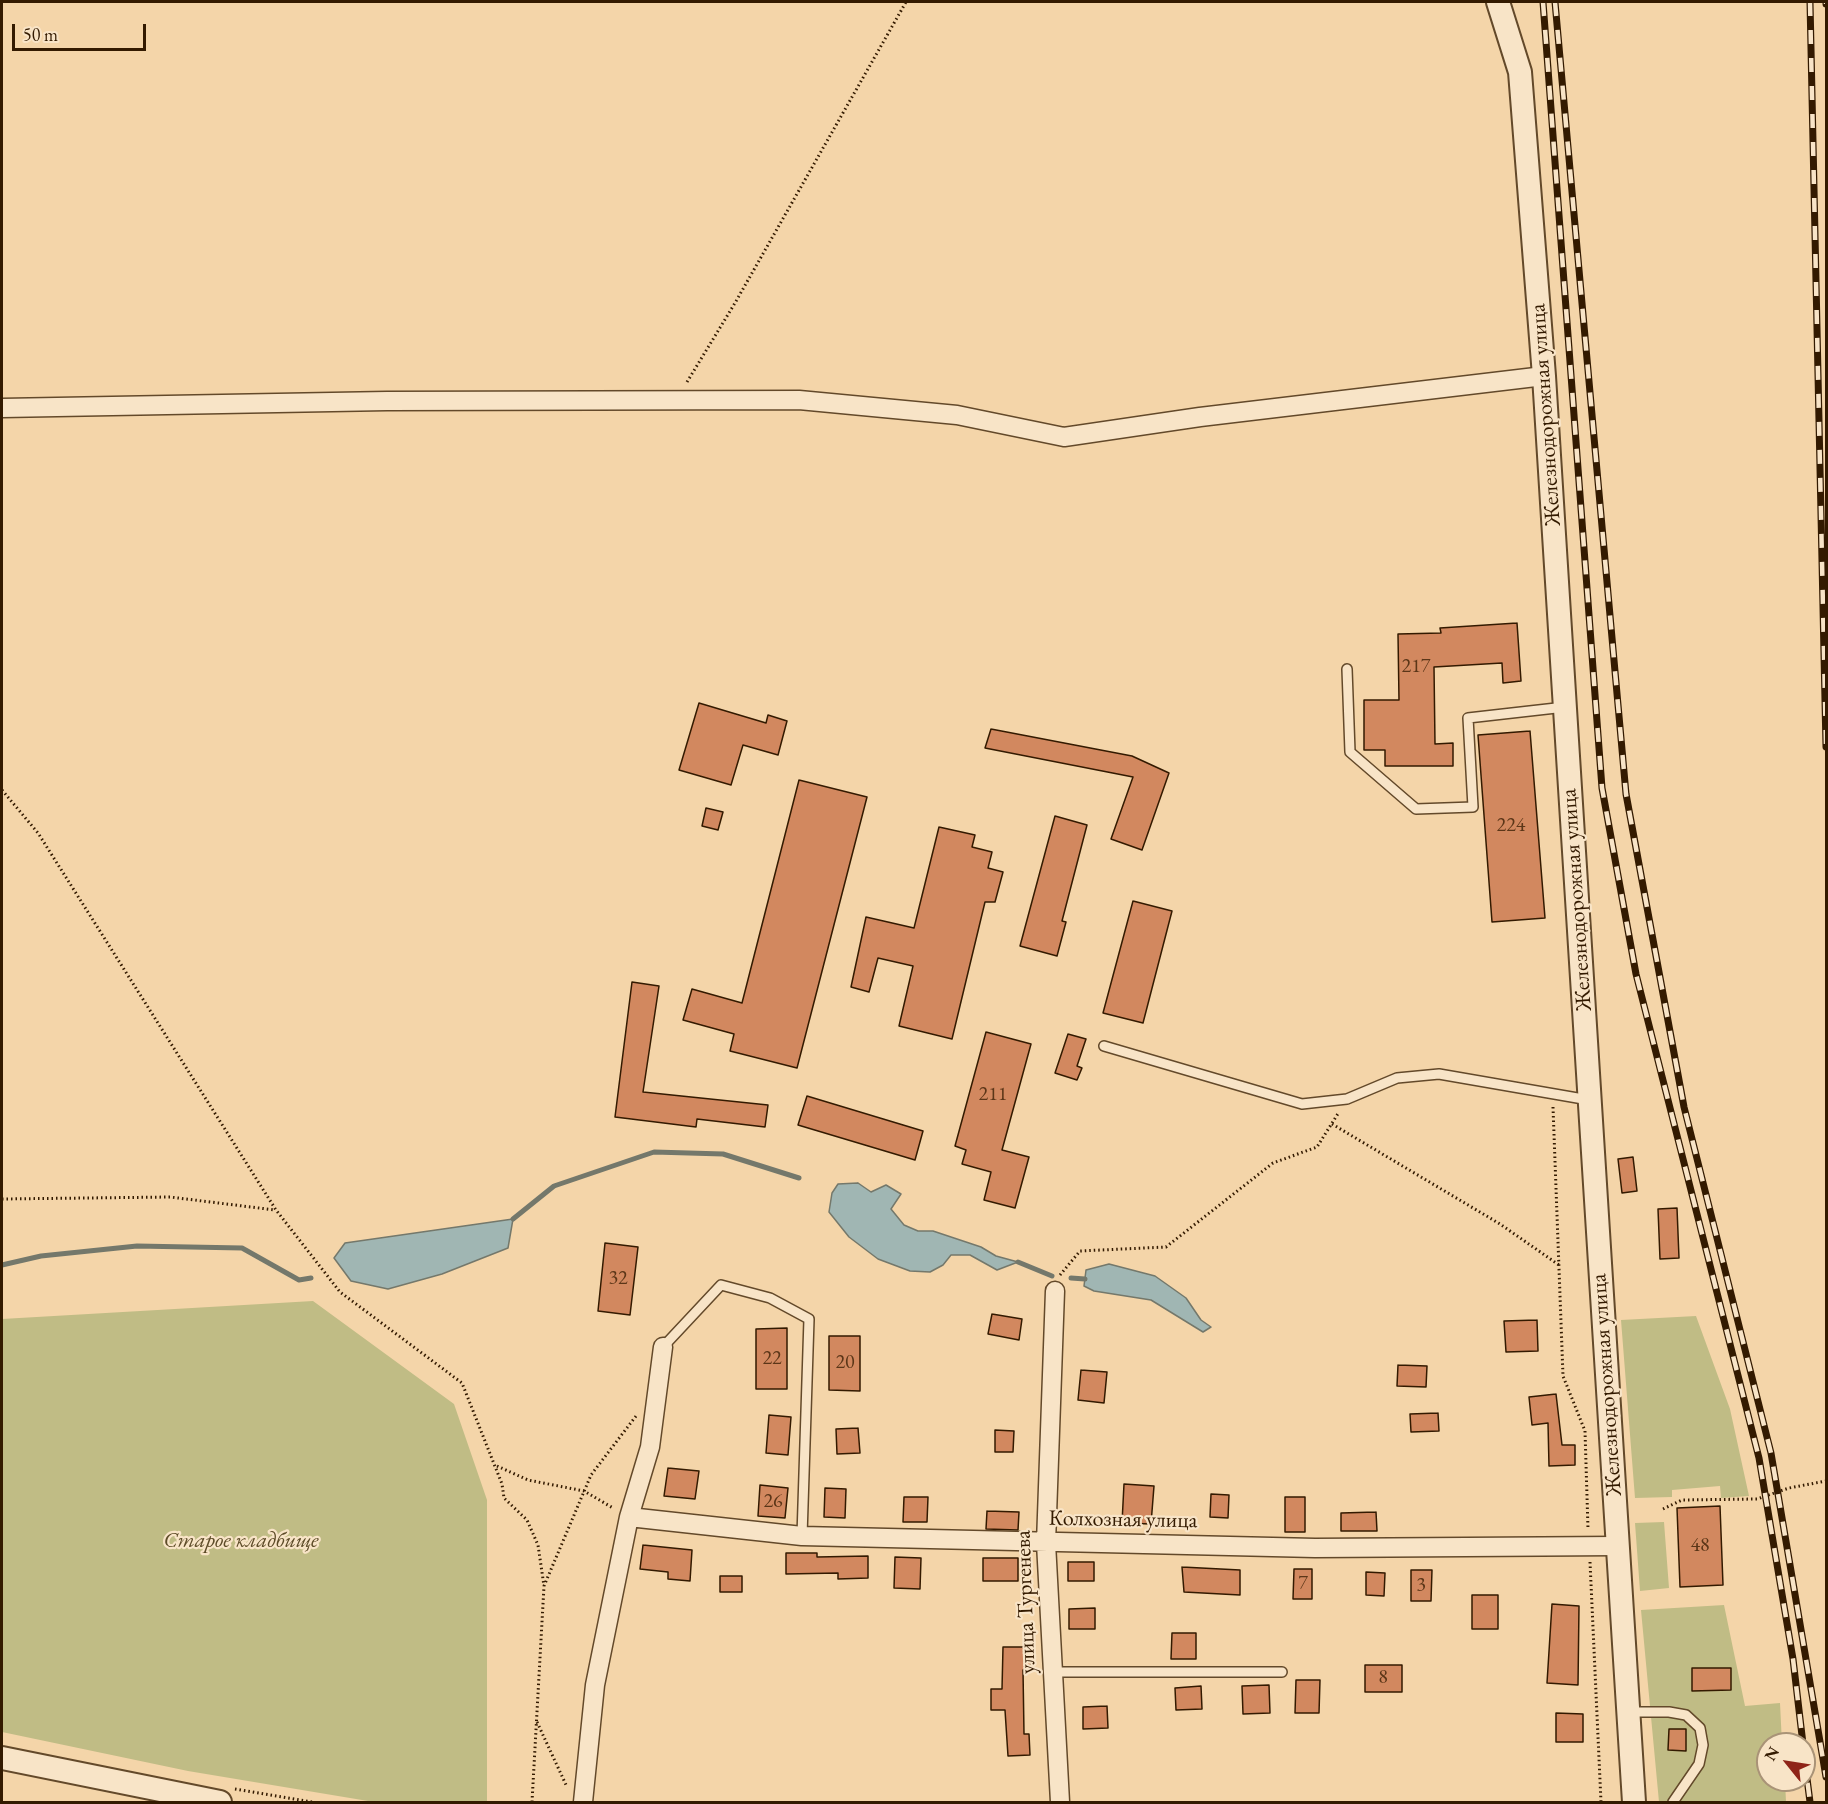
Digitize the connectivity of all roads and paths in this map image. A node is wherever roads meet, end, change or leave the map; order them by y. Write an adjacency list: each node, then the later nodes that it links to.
1 (906, 2): 4 (path)
2 (1498, 2): 3 (street, Железнодорожная улица)
3 (1544, 376): 4 (street); 7 (street, Железнодорожная улица)
4 (676, 400): 5 (street)
5 (2, 408)
6 (1347, 669): 7 (lane)
7 (1565, 707): 12 (street, Железнодорожная улица)
8 (2, 790): 15 (path)
9 (1104, 1046): 11 (lane)
10 (1553, 1094): 11 (lane); 12 (lane); 16 (path)
11 (1347, 1099): 13 (path)
12 (1589, 1100): 28 (street, Железнодорожная улица)
13 (1332, 1124): 16 (path); 17 (path)
14 (2, 1199): 15 (path)
15 (276, 1210): 20 (path)
16 (1559, 1264): 27 (path)
17 (1055, 1291): 26 (street, улица Тургенева)
18 (663, 1347): 24 (street); 25 (lane)
19 (638, 1414): 22 (path)
20 (495, 1465): 22 (path); 29 (path)
21 (1827, 1481): 23 (path)
22 (584, 1491): 24 (path); 29 (path)
23 (1663, 1509)
24 (629, 1517): 25 (street, Колхозная улица); 36 (street)
25 (802, 1536): 26 (street, Колхозная улица)
26 (1046, 1543): 27 (street, Колхозная улица); 30 (street, улица Тургенева)
27 (1589, 1545): 28 (street, Колхозная улица); 40 (path)
28 (1617, 1546): 32 (street, Железнодорожная улица)
29 (544, 1586): 33 (path)
30 (1052, 1672): 31 (lane); 39 (street, улица Тургенева)
31 (1282, 1672)
32 (1629, 1712): 41 (street, Железнодорожная улица); 42 (lane)
33 (536, 1720): 36 (path); 38 (path)
34 (2, 1758): 35 (street)
35 (159, 1797): 37 (street)
36 (577, 1798)
37 (220, 1803)
38 (532, 1803)
39 (1060, 1803)
40 (1601, 1803)
41 (1635, 1803)
42 (1673, 1803)

